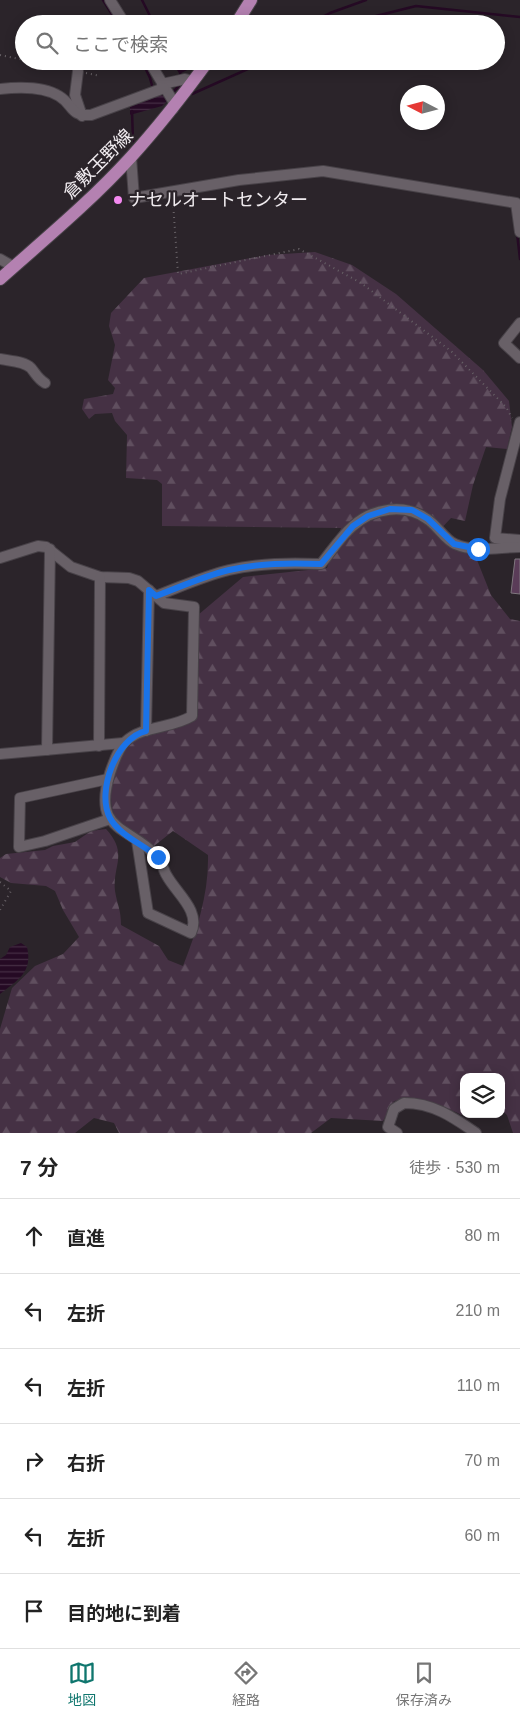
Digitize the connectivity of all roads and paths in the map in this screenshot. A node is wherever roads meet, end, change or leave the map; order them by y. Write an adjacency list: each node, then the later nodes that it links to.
1 (110, 0): 3 (street)
2 (251, 0): 4 (main road)
3 (119, 15)
4 (242, 15)
5 (0, 55): 6 (path)
6 (15, 58)
7 (73, 70): 10 (path)
8 (153, 70): 14 (street)
9 (197, 70): 12 (main road, 倉敷玉野線)
10 (78, 71): 11 (path); 15 (street)
11 (100, 76)
12 (185, 80): 14 (main road, 倉敷玉野線); 14 (street)
13 (0, 89): 15 (street)
14 (163, 94): 15 (street); 16 (main road, 倉敷玉野線)
15 (82, 116)
16 (131, 157): 18 (street); 20 (main road, 倉敷玉野線)
17 (172, 196): 26 (path)
18 (520, 232)
19 (0, 259): 20 (street)
20 (14, 267): 21 (main road, 倉敷玉野線)
21 (0, 279)
22 (520, 323): 23 (street)
23 (520, 358)
24 (0, 359): 25 (street)
25 (45, 383)
26 (519, 424): 27 (street)
27 (520, 540)
28 (520, 547): 32 (street)
29 (50, 549): 30 (street); 31 (street); 36 (street)
30 (0, 558)
31 (100, 577): 32 (street); 35 (street)
32 (152, 593): 33 (street); 33 (street)
33 (146, 731): 34 (street)
34 (124, 743): 35 (street); 38 (street)
35 (99, 746): 36 (street)
36 (47, 750): 37 (street)
37 (0, 754)
38 (108, 779): 39 (street); 39 (street)
39 (110, 818): 40 (street)
40 (137, 841): 40 (street)
41 (0, 882): 42 (path)
42 (0, 910)
43 (397, 1133): 44 (street)
44 (476, 1133)

